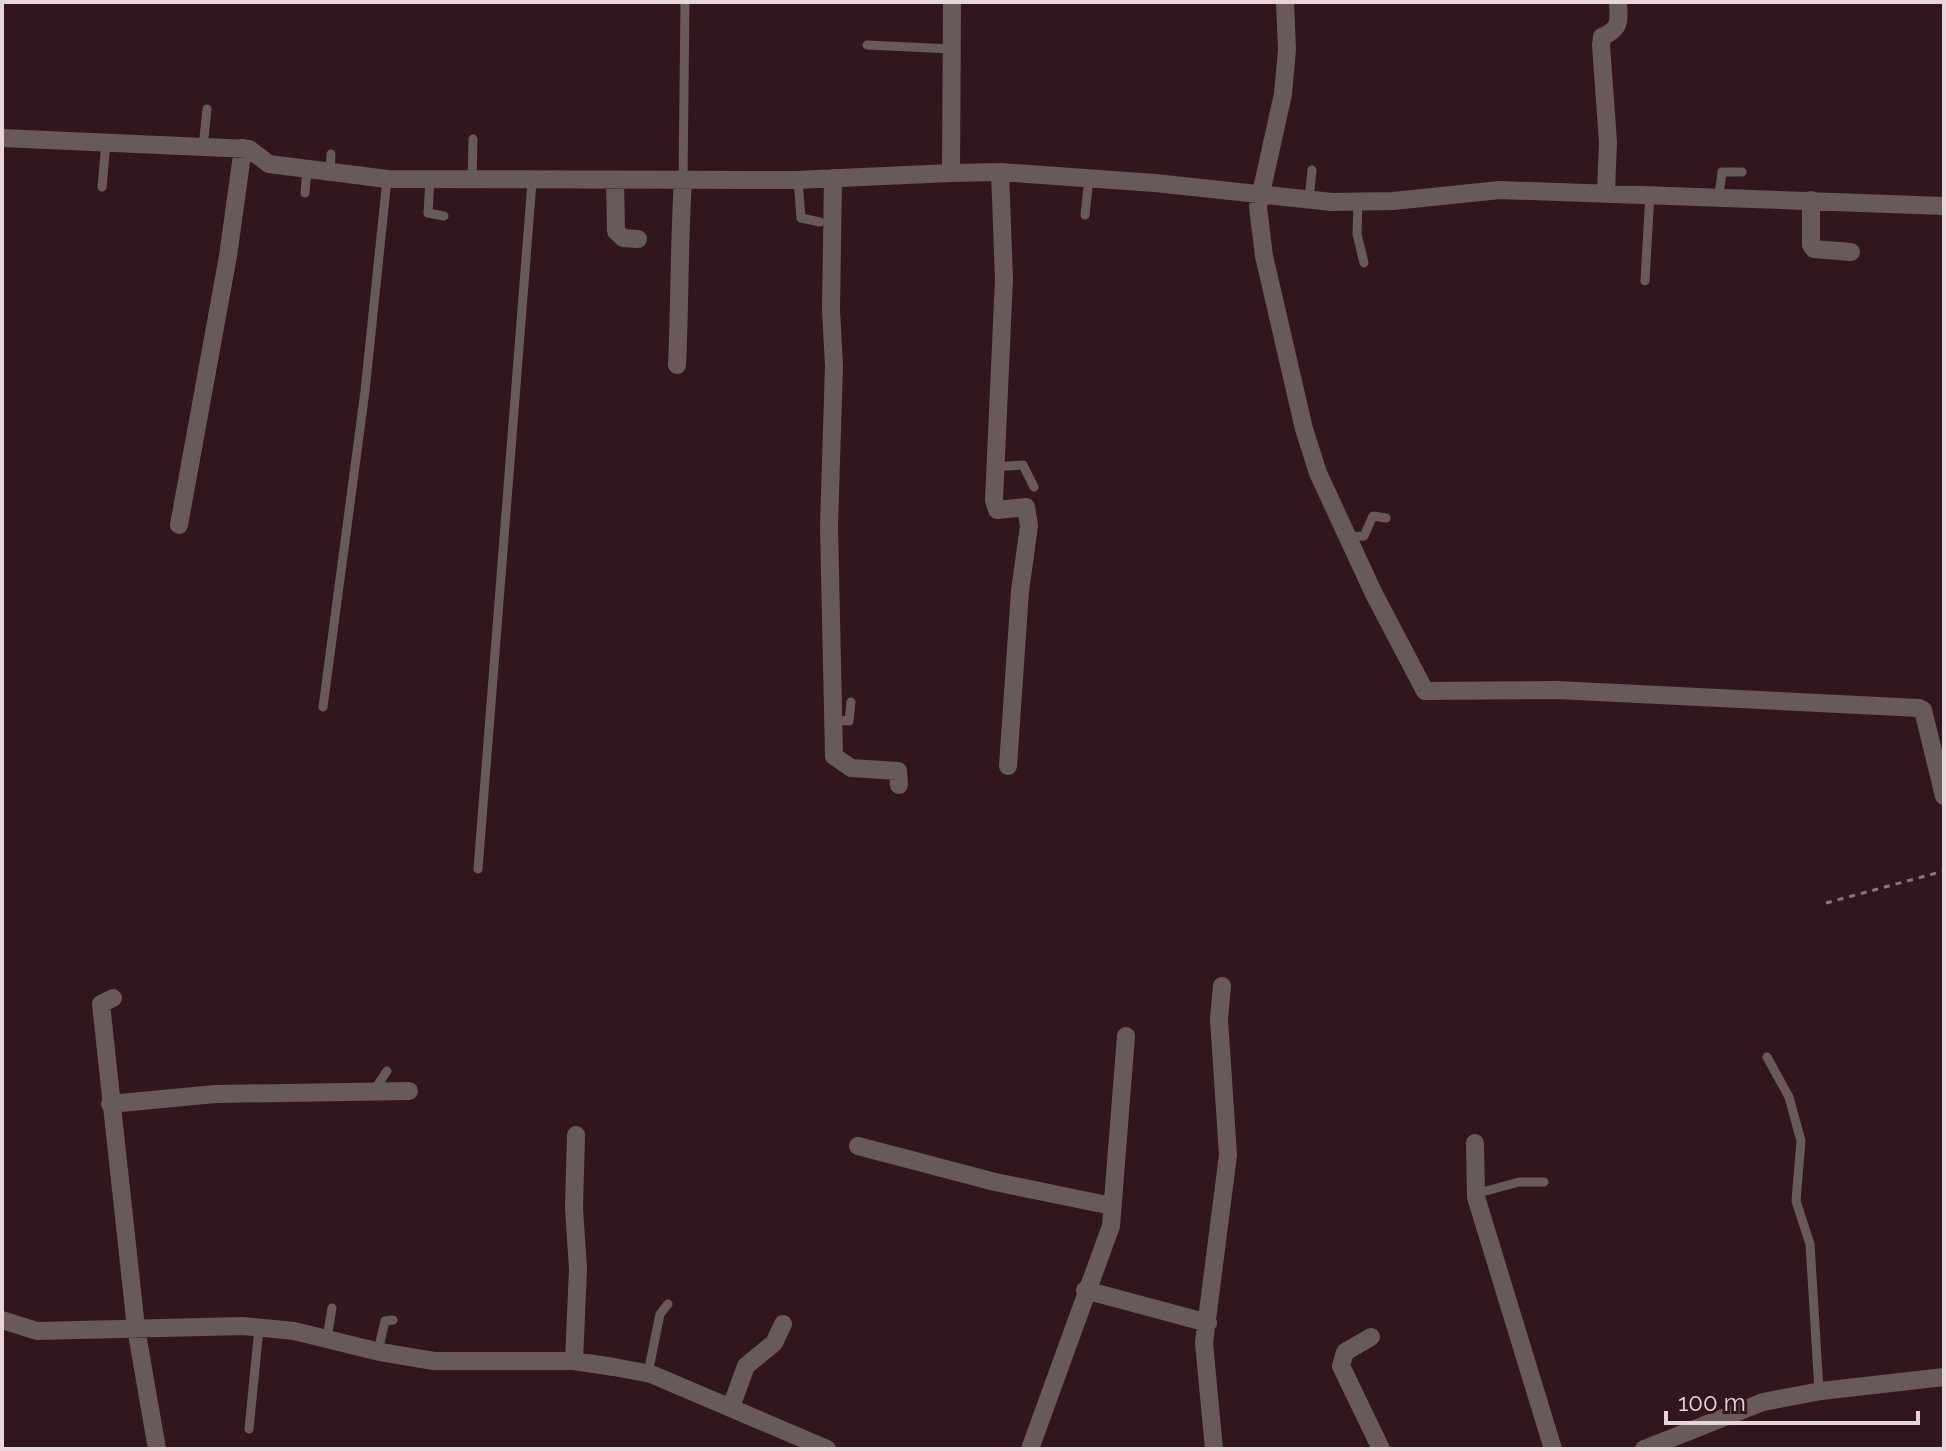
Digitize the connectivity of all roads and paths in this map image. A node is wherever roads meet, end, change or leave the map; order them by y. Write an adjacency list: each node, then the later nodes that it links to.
1 (685, 2): 22 (lane)
2 (952, 2): 6 (street)
3 (1285, 2): 31 (street)
4 (1618, 2): 28 (street)
5 (867, 45): 6 (lane)
6 (952, 49): 17 (street)
7 (207, 109): 11 (lane)
8 (2, 138): 10 (street)
9 (473, 139): 24 (lane)
10 (106, 142): 11 (street); 27 (lane)
11 (203, 147): 12 (street)
12 (243, 148): 13 (street); 48 (street)
13 (307, 169): 20 (street); 29 (lane)
14 (1312, 170): 33 (lane)
15 (1000, 172): 17 (street); 19 (street); 45 (street)
16 (1742, 172): 32 (lane)
17 (951, 173): 18 (street)
18 (833, 178): 23 (street); 52 (street)
19 (1089, 178): 31 (street); 37 (lane)
20 (387, 179): 21 (street); 51 (lane)
21 (430, 180): 24 (street); 38 (lane)
22 (683, 180): 23 (street); 25 (street); 44 (street)
23 (798, 180): 39 (lane)
24 (472, 181): 26 (street)
25 (615, 181): 26 (street); 40 (street)
26 (532, 182): 56 (lane)
27 (102, 187)
28 (1606, 191): 30 (street); 35 (street)
29 (305, 193)
30 (1650, 193): 32 (street); 43 (lane)
31 (1262, 194): 33 (street); 49 (street)
32 (1719, 196): 34 (street)
33 (1309, 199): 35 (street)
34 (1811, 200): 36 (street); 41 (street)
35 (1358, 201): 42 (lane)
36 (1944, 206)
37 (1085, 215)
38 (444, 216)
39 (820, 222)
40 (638, 239)
41 (1851, 252)
42 (1364, 263)
43 (1645, 281)
44 (677, 365)
45 (995, 467): 46 (lane); 53 (street)
46 (1034, 487)
47 (1386, 518): 49 (lane)
48 (179, 525)
49 (1347, 537): 55 (street)
50 (851, 702): 52 (lane)
51 (323, 707)
52 (833, 720): 54 (street)
53 (1008, 766)
54 (899, 785)
55 (1944, 796)
56 (478, 869)
57 (1944, 871): 58 (path)
58 (1826, 903)
59 (1222, 986): 78 (street)
60 (113, 998): 66 (street)
61 (1126, 1036): 72 (street)
62 (1767, 1057): 88 (lane)
63 (387, 1071): 64 (lane)
64 (373, 1091): 65 (street); 66 (street)
65 (409, 1091)
66 (110, 1104): 80 (street)
67 (576, 1135): 85 (street)
68 (1475, 1143): 71 (street)
69 (858, 1146): 72 (street)
70 (1544, 1182): 71 (lane)
71 (1475, 1194): 97 (street)
72 (1112, 1206): 73 (street)
73 (1085, 1290): 78 (street); 94 (street)
74 (668, 1304): 86 (lane)
75 (332, 1308): 83 (lane)
76 (2, 1320): 80 (street)
77 (393, 1320): 84 (lane)
78 (1208, 1323): 95 (street)
79 (783, 1324): 89 (street)
80 (136, 1328): 81 (street); 92 (street)
81 (259, 1328): 83 (street); 90 (lane)
82 (1371, 1337): 96 (street)
83 (327, 1338): 84 (street)
84 (378, 1351): 85 (street)
85 (574, 1361): 86 (street)
86 (648, 1373): 89 (street)
87 (1944, 1377): 88 (street)
88 (1819, 1391): 98 (street)
89 (731, 1407): 91 (street)
90 (249, 1429)
91 (789, 1441): 93 (street)
92 (157, 1449)
93 (827, 1449)
94 (1030, 1449)
95 (1214, 1449)
96 (1381, 1449)
97 (1553, 1449)
98 (1644, 1449)

